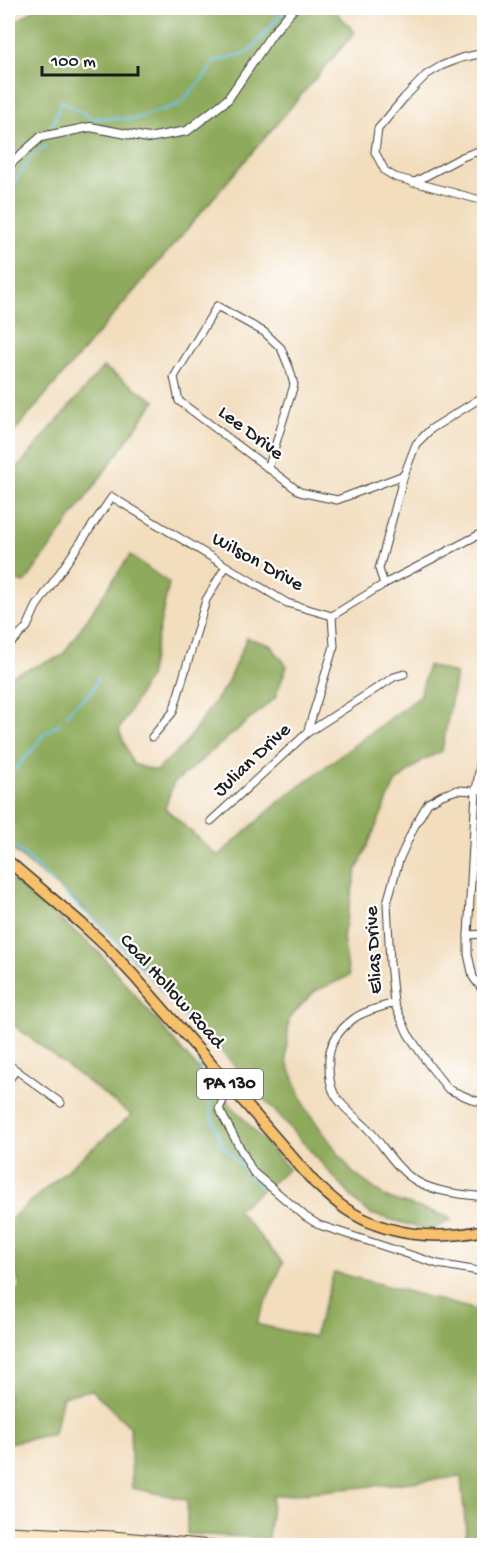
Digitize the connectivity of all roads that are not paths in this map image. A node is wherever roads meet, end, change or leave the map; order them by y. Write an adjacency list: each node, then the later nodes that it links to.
1 (294, 8): 4 (street)
2 (484, 53): 5 (street)
3 (484, 149): 5 (street)
4 (8, 166)
5 (413, 183): 6 (street)
6 (484, 201)
7 (484, 396): 9 (street)
8 (268, 469): 8 (street, Lee Drive); 9 (street, Lee Drive)
9 (404, 475): 12 (street)
10 (484, 532): 12 (street)
11 (226, 566): 13 (street, Wilson Drive); 14 (street, Wilson Drive); 17 (street)
12 (384, 584): 13 (street)
13 (332, 616): 16 (street, Julian Drive)
14 (8, 641)
15 (404, 674): 16 (street)
16 (307, 733): 21 (street, Julian Drive)
17 (152, 737)
18 (484, 740): 20 (street)
19 (484, 787): 20 (street)
20 (476, 792): 24 (street); 26 (street, Elias Drive)
21 (211, 821)
22 (8, 861): 30 (main road, Coal Hollow Road / PA 130)
23 (484, 934): 24 (street)
24 (468, 936): 25 (street)
25 (484, 992)
26 (394, 1003): 31 (street, Elias Drive); 33 (street)
27 (8, 1064): 28 (street)
28 (16, 1070): 29 (street); 32 (street)
29 (8, 1081)
30 (230, 1084): 34 (main road, Coal Hollow Road / PA 130); 35 (street)
31 (484, 1101)
32 (62, 1103)
33 (484, 1197)
34 (484, 1230)
35 (484, 1272)
36 (8, 1531): 37 (main road)
37 (224, 1545)

